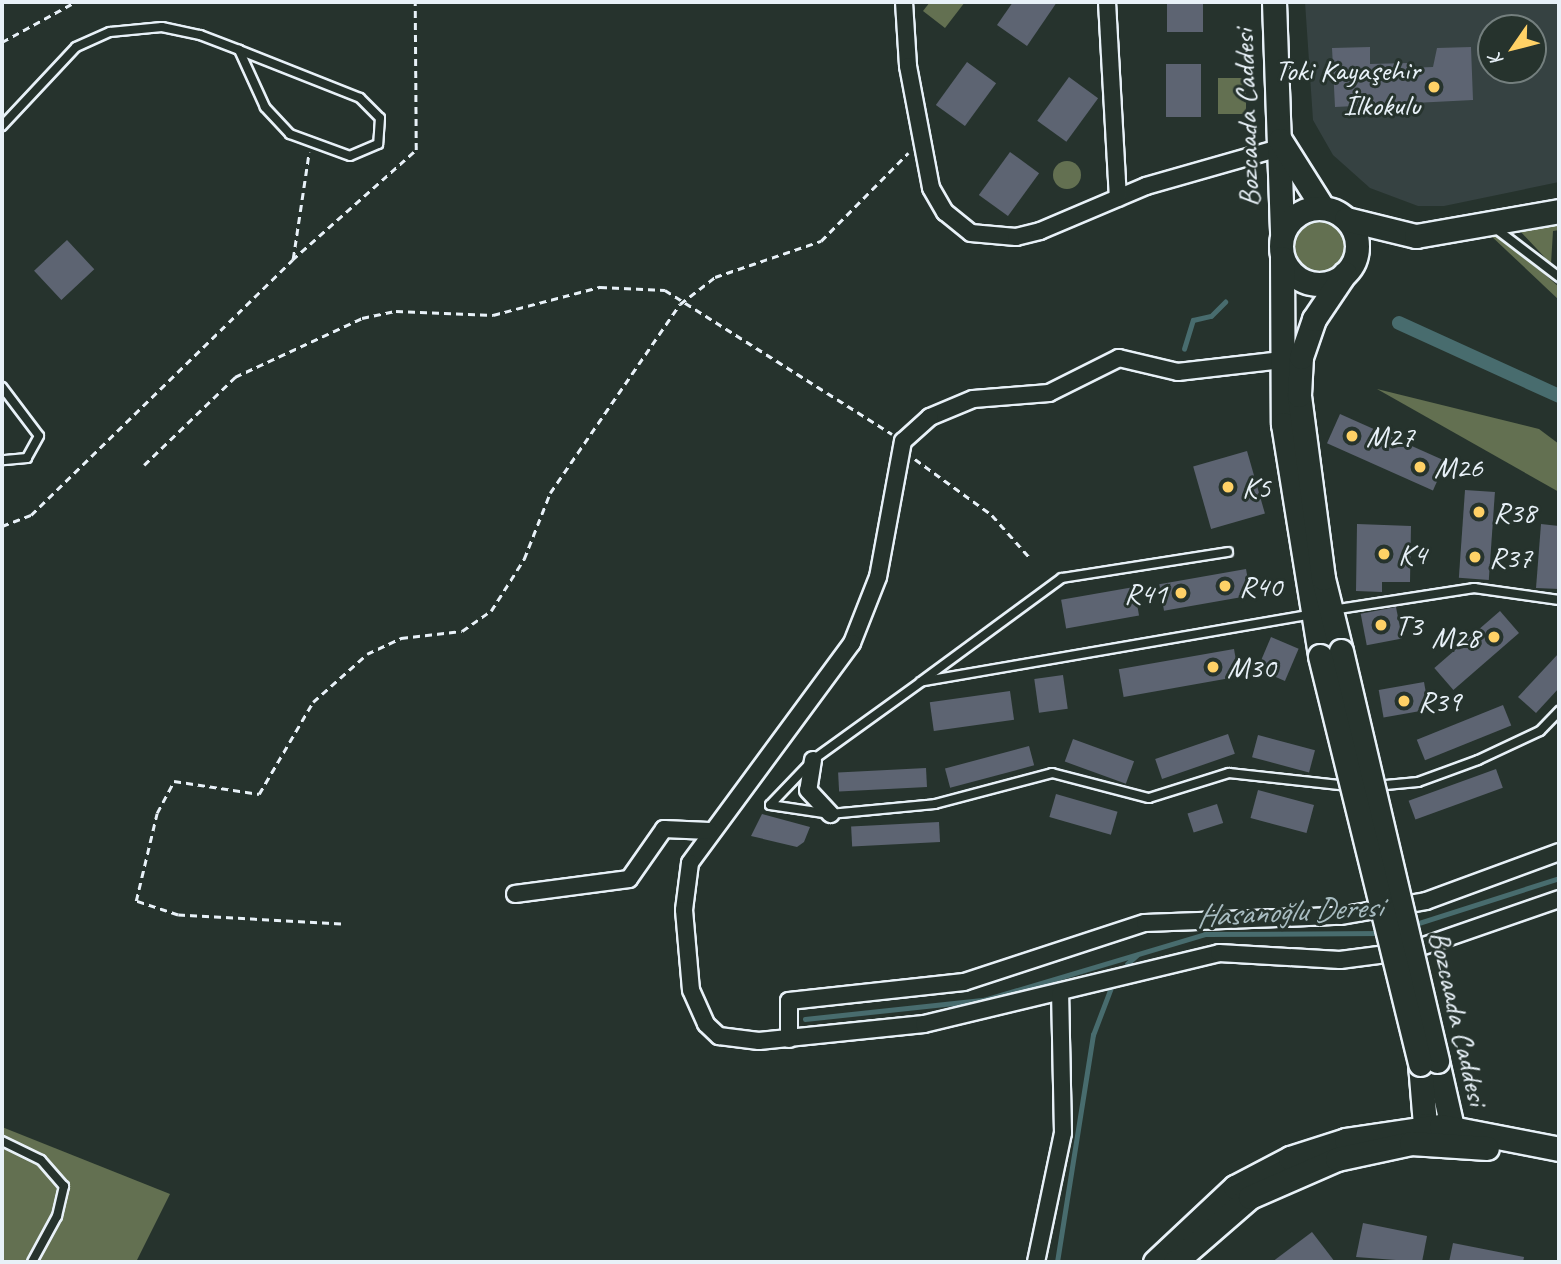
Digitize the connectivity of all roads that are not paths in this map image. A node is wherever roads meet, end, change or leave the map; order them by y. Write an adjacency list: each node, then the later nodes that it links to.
1 (904, 2): 7 (street)
2 (1107, 2): 7 (street)
3 (1274, 2): 6 (street, Bozcaada Caddesi)
4 (239, 50): 4 (lane); 5 (lane)
5 (2, 126)
6 (1276, 141): 7 (street); 8 (street); 12 (street, Bozcaada Caddesi)
7 (1118, 198)
8 (1323, 208): 10 (street); 12 (street)
9 (1559, 211): 11 (street)
10 (1346, 219): 11 (street); 14 (street)
11 (1487, 223): 15 (lane)
12 (1282, 233): 13 (street)
13 (1282, 258): 14 (street); 16 (street, Bozcaada Caddesi)
14 (1345, 273): 21 (street, Bozcaada Caddesi)
15 (1559, 277)
16 (1282, 359): 21 (street, Bozcaada Caddesi); 26 (street)
17 (2, 387): 18 (lane)
18 (2, 460)
19 (1228, 552): 22 (lane)
20 (1559, 600): 21 (lane)
21 (1321, 612): 22 (lane); 32 (street, Bozcaada Caddesi, bridge)
22 (921, 682): 24 (lane)
23 (1559, 711): 25 (lane)
24 (813, 760): 25 (street); 25 (lane)
25 (830, 814)
26 (709, 831): 28 (street); 31 (street)
27 (1559, 852): 31 (street)
28 (515, 894)
29 (1559, 899): 30 (street)
30 (1060, 994): 31 (street); 37 (street)
31 (789, 1040)
32 (1439, 1132): 34 (street); 35 (street); 38 (street); 39 (street)
33 (2, 1141): 36 (lane)
34 (1559, 1149)
35 (1559, 1163)
36 (32, 1262)
37 (1037, 1262)
38 (1155, 1262)
39 (1175, 1262)

